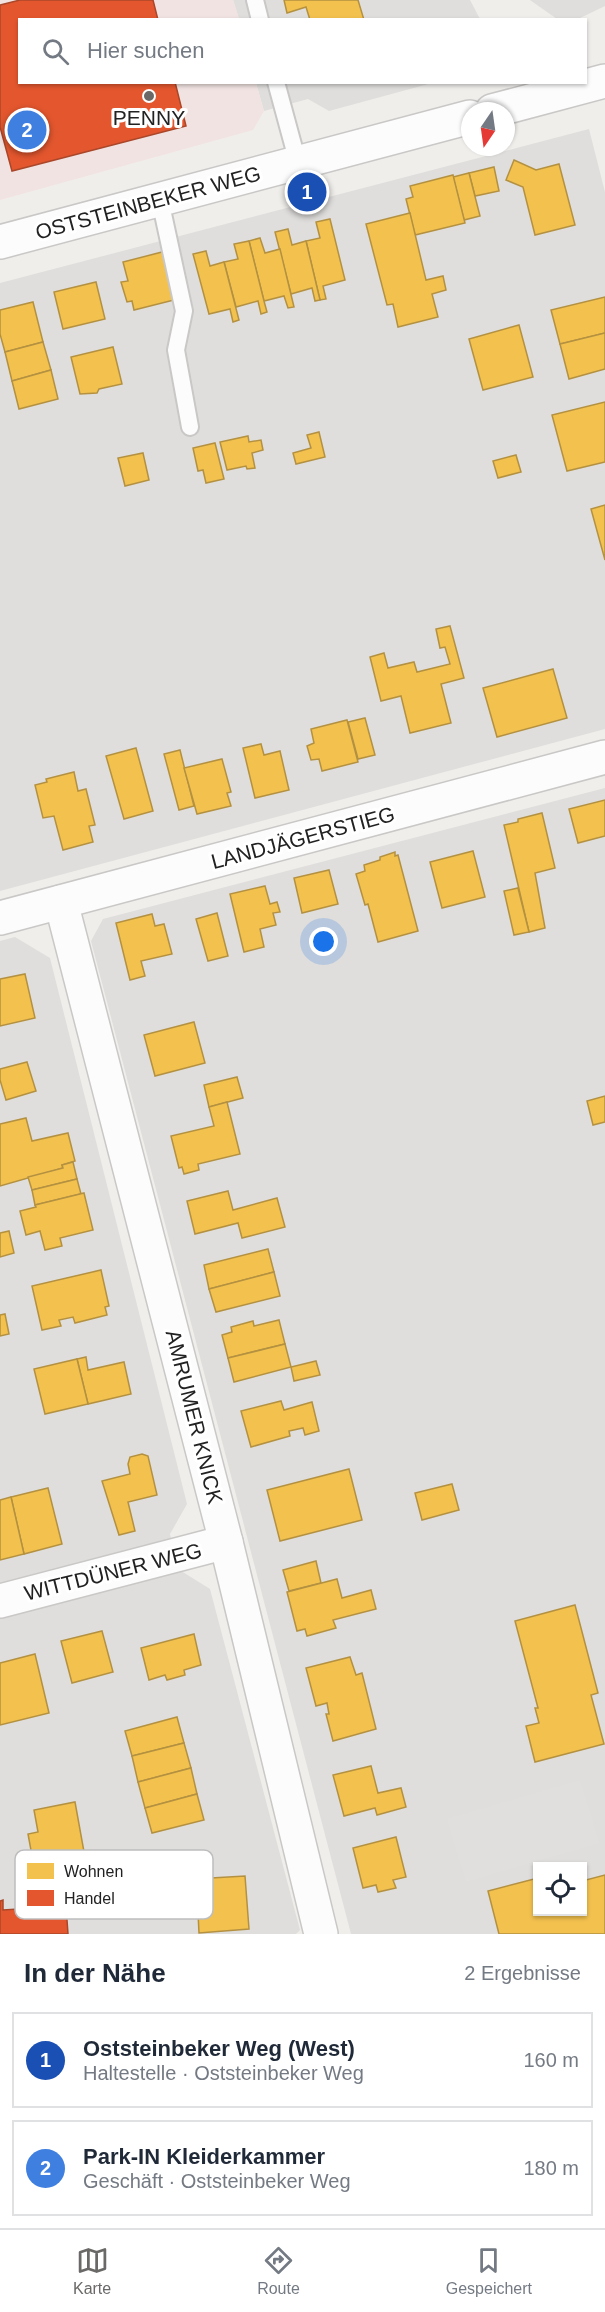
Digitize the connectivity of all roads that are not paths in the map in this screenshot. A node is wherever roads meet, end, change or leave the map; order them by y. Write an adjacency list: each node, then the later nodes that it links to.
1 (255, 0): 2 (lane)
2 (260, 18)
3 (605, 81): 5 (street)
4 (277, 84): 7 (lane)
5 (515, 105)
6 (461, 119): 7 (street, OSTSTEINBEKER WEG)
7 (298, 163): 8 (street, OSTSTEINBEKER WEG)
8 (160, 200): 9 (street, OSTSTEINBEKER WEG); 10 (lane)
9 (0, 242)
10 (190, 427)
11 (605, 757): 12 (street, LANDJÄGERSTIEG)
12 (61, 902): 13 (street, LANDJÄGERSTIEG); 14 (street, AMRUMER KNICK)
13 (0, 918)
14 (226, 1542): 15 (street, WITTDÜNER WEG); 16 (street, AMRUMER KNICK)
15 (0, 1601)
16 (321, 1934)

